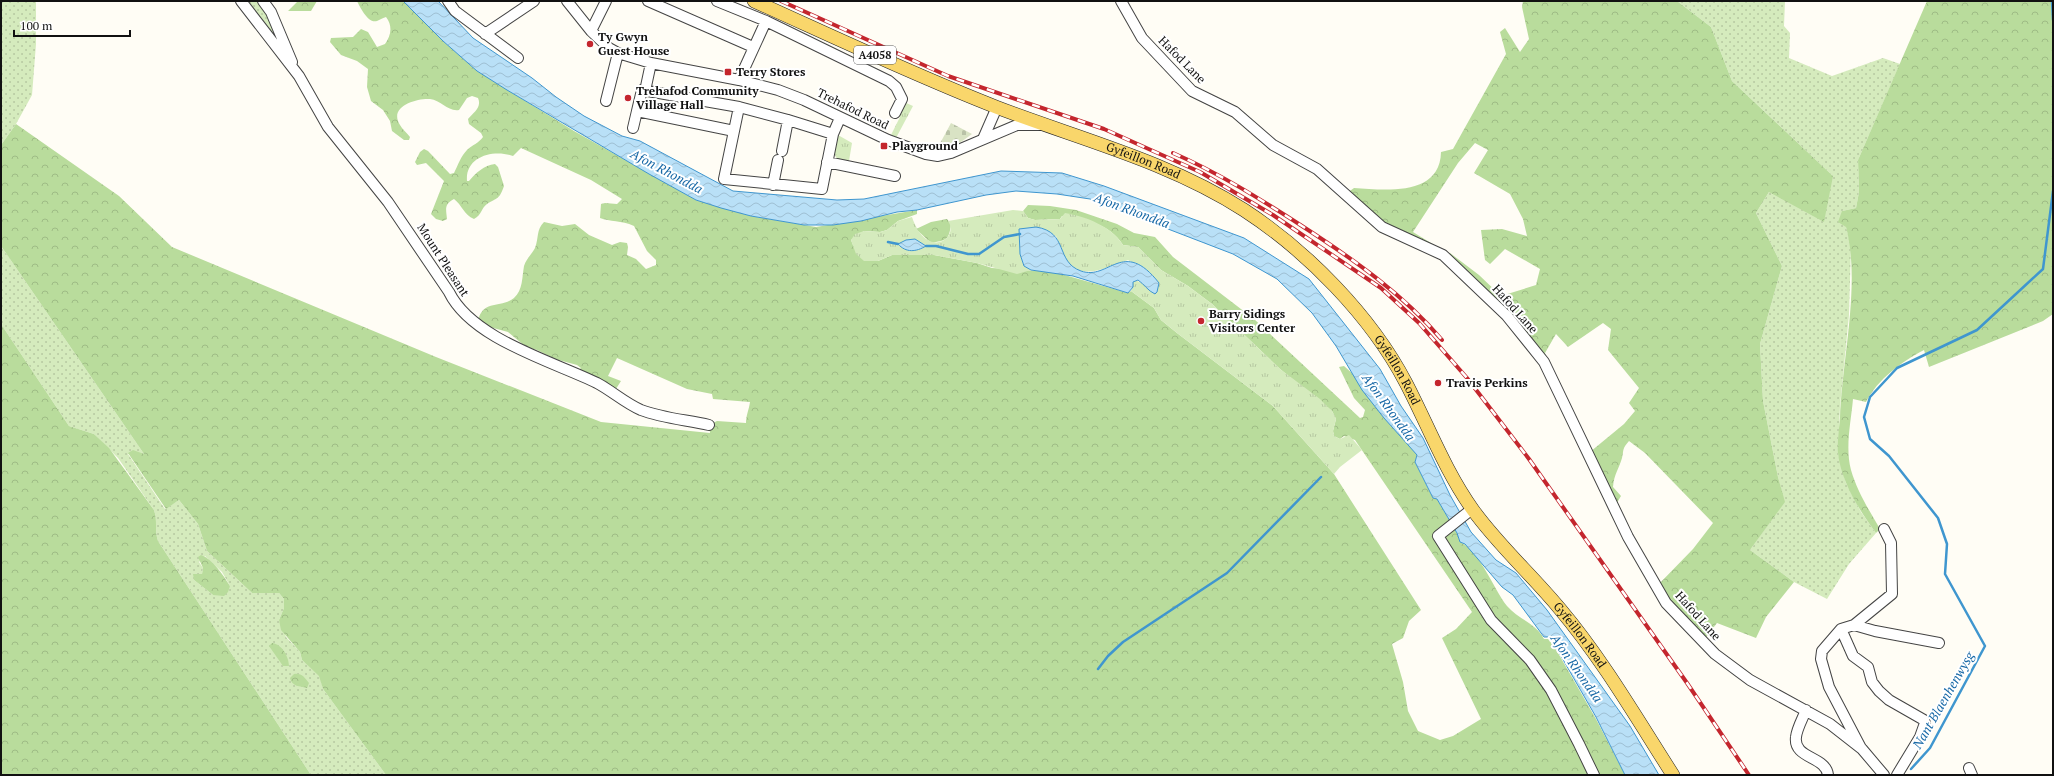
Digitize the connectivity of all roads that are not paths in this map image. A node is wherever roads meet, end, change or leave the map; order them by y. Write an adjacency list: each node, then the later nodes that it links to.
1 (241, 1): 20 (street, Mount Pleasant)
2 (263, 1): 20 (street)
3 (448, 1): 15 (street)
4 (515, 1): 12 (street)
5 (534, 1): 12 (street)
6 (567, 1): 14 (street, Trehafod Road)
7 (606, 1): 14 (street)
8 (648, 1): 16 (street)
9 (716, 1): 13 (street)
10 (754, 1): 25 (main road, A4058)
11 (1121, 1): 44 (street, Hafod Lane)
12 (522, 10): 15 (street)
13 (766, 21): 16 (street); 27 (street)
14 (591, 31): 17 (street, Trehafod Road)
15 (485, 34): 18 (street)
16 (753, 47): 21 (street)
17 (618, 53): 19 (street, Trehafod Road); 23 (street)
18 (518, 58)
19 (651, 63): 21 (street, Trehafod Road); 22 (street)
20 (299, 76): 38 (street, Mount Pleasant)
21 (739, 80): 28 (street, Trehafod Road)
22 (644, 90): 24 (street); 26 (street)
23 (606, 101)
24 (739, 107): 29 (street); 32 (street)
25 (997, 107): 30 (main road, Gyfeillon Road / A4058); 34 (street)
26 (637, 111): 31 (street); 32 (street)
27 (895, 113)
28 (840, 118): 33 (street); 34 (street, Trehafod Road)
29 (788, 120): 33 (street); 37 (street)
30 (1048, 125): 34 (street, Trehafod Road); 39 (main road, Gyfeillon Road / A4058)
31 (633, 128)
32 (734, 131): 37 (street)
33 (833, 134): 35 (street)
34 (982, 139)
35 (827, 162): 36 (street); 37 (street)
36 (895, 176)
37 (773, 185)
38 (709, 425)
39 (1468, 512): 46 (street); 47 (main road, Gyfeillon Road / A4058)
40 (1884, 529): 41 (street)
41 (1854, 625): 42 (street); 43 (street)
42 (1841, 629): 45 (street); 50 (street)
43 (1939, 643)
44 (1806, 710): 45 (street, Hafod Lane); 48 (street)
45 (1862, 749): 49 (street, Hafod Lane)
46 (1594, 775)
47 (1673, 775)
48 (1828, 775)
49 (1884, 775)
50 (1897, 775)

